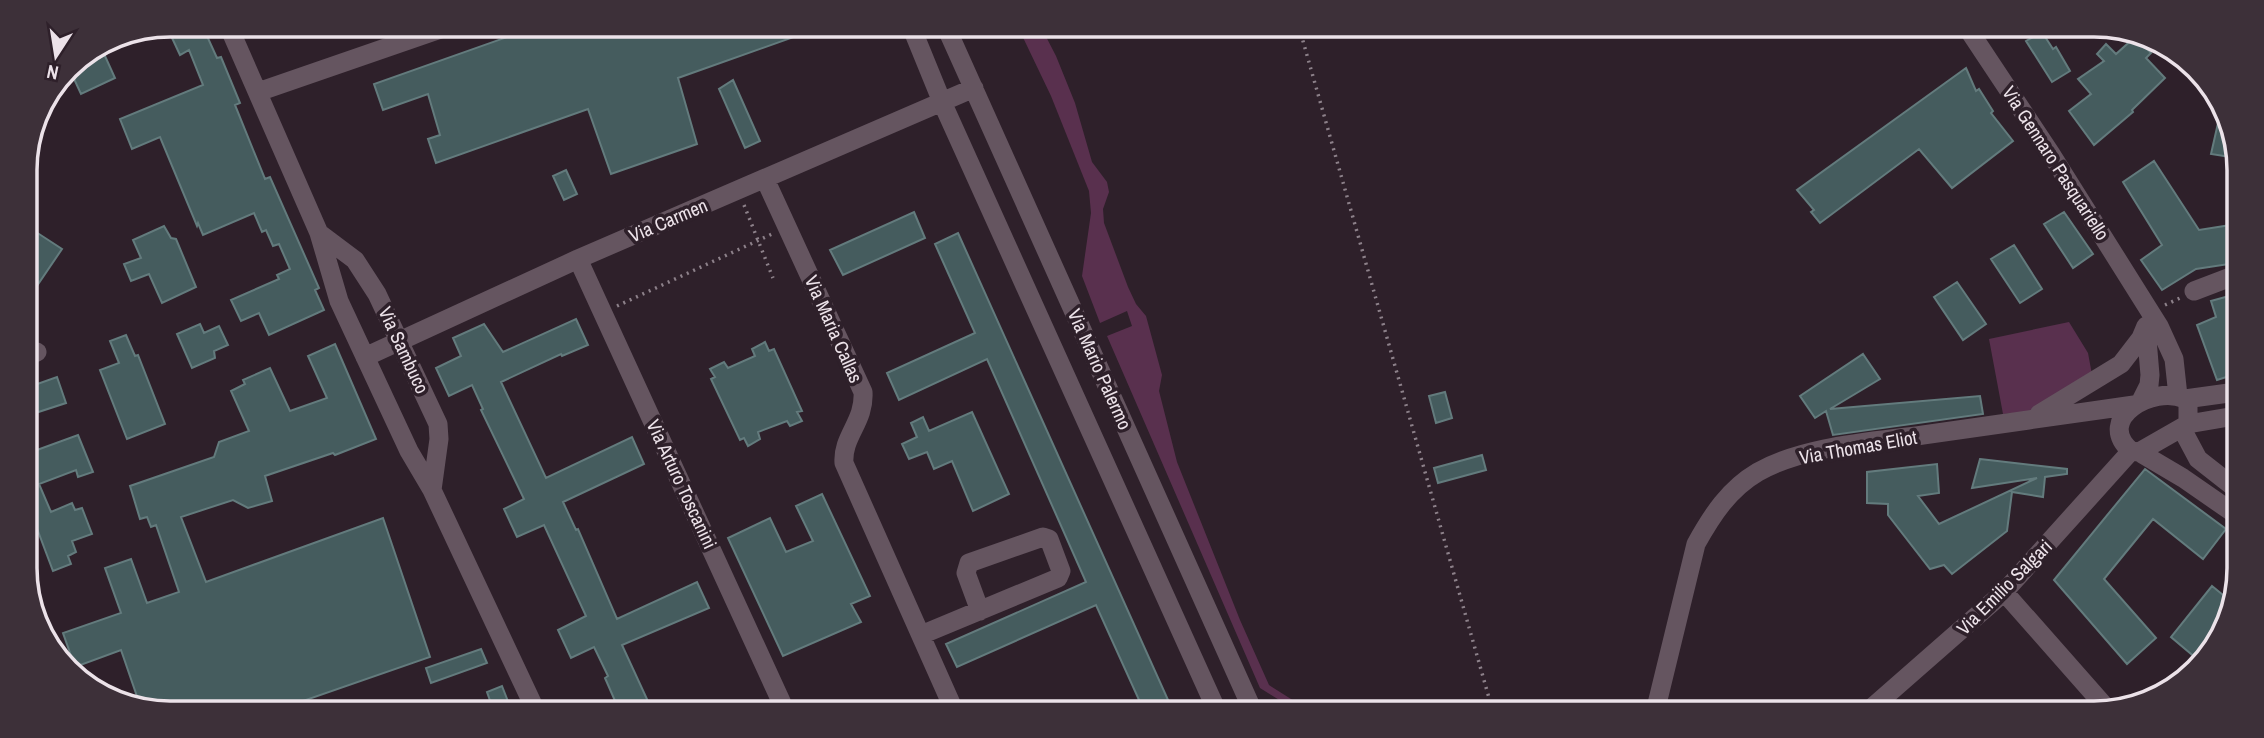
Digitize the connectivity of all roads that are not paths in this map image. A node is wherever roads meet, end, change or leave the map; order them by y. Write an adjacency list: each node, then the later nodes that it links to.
1 (233, 37): 7 (street, Via Sambuco)
2 (417, 37): 7 (street)
3 (915, 37): 8 (street, Via Mario Palermo)
4 (951, 37): 6 (street, Via Mario Palermo)
5 (1973, 37): 14 (street, Via Gennaro Pasquariello)
6 (974, 88): 8 (street, Via Carmen); 36 (street, Via Mario Palermo)
7 (258, 92): 10 (street, Via Sambuco)
8 (942, 102): 9 (street, Via Carmen); 35 (street, Via Mario Palermo)
9 (765, 179): 11 (street, Via Carmen); 31 (street, Via Maria Callas)
10 (318, 233): 15 (street, Via Sambuco); 16 (street, Via Sambuco)
11 (578, 259): 15 (street, Via Carmen); 33 (street, Via Arturo Toscanini)
12 (2227, 278): 13 (street)
13 (2194, 291)
14 (2147, 312): 18 (street, Via Gennaro Pasquariello); 19 (street); 22 (street)
15 (400, 342): 16 (street, Via Carmen); 27 (street, Via Sambuco)
16 (365, 357): 27 (street, Via Sambuco)
17 (2227, 393): 18 (street, Via Thomas Eliot)
18 (2182, 397): 19 (street, Via Thomas Eliot); 24 (street, Via Gennaro Pasquariello)
19 (2138, 403): 20 (street, Via Thomas Eliot); 23 (street)
20 (2103, 409): 22 (street, Via Thomas Eliot); 23 (street)
21 (2227, 418): 24 (street, Via Emilio Salgari)
22 (2030, 419): 37 (street, Via Thomas Eliot)
23 (2120, 425): 25 (street)
24 (2185, 426): 25 (street, Via Emilio Salgari); 26 (street)
25 (2135, 452): 28 (street); 29 (street, Via Emilio Salgari)
26 (2227, 482)
27 (432, 490): 32 (street, Via Sambuco)
28 (2227, 508)
29 (2004, 592): 38 (street, Via Emilio Salgari); 39 (street)
30 (980, 611): 30 (street); 31 (street)
31 (921, 635): 34 (street, Via Maria Callas)
32 (531, 701)
33 (781, 701)
34 (950, 701)
35 (1212, 701)
36 (1250, 701)
37 (1658, 701)
38 (1880, 701)
39 (2100, 701)

